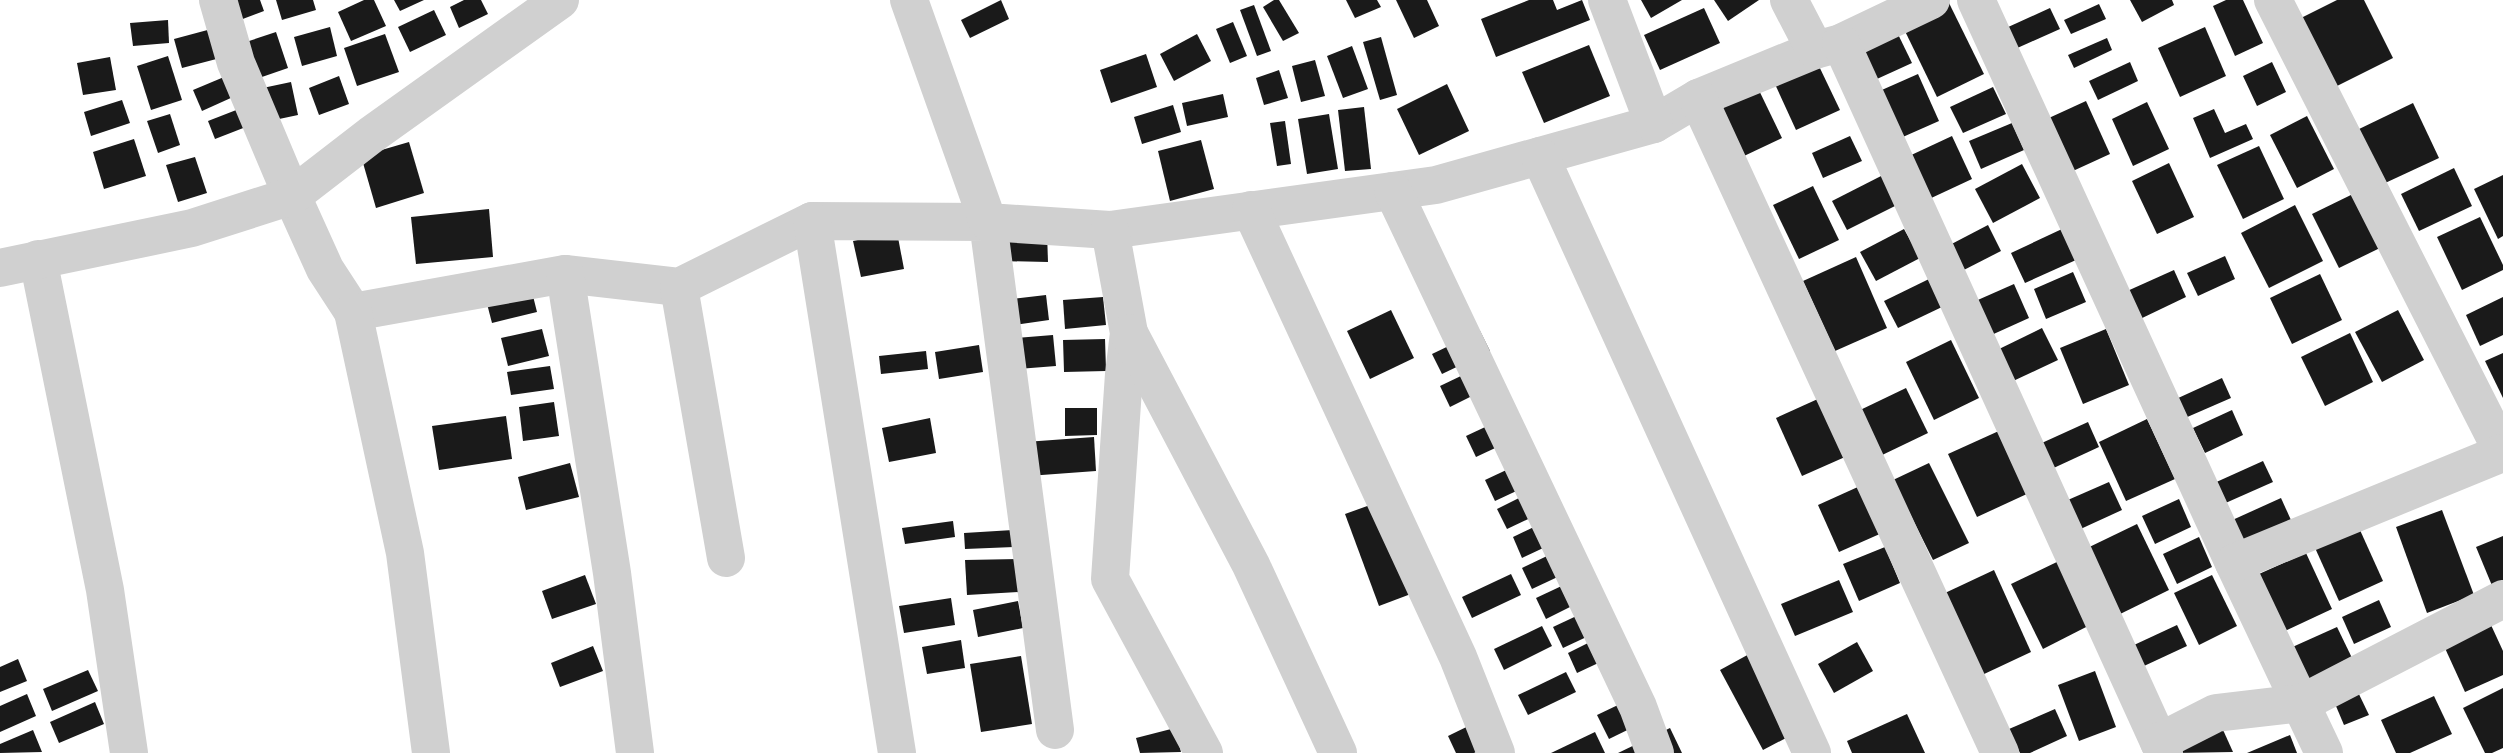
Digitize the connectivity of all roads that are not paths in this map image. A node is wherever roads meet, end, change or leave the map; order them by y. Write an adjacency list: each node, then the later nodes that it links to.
1 (218, 0): 14 (street)
2 (560, 0): 14 (street)
3 (909, 0): 17 (street)
4 (1607, 0): 11 (street)
5 (1789, 0): 9 (street)
6 (1931, 0): 9 (street)
7 (1976, 0): 27 (street)
8 (2273, 0): 25 (street)
9 (1828, 46): 10 (street); 31 (street)
10 (1698, 98): 11 (street); 41 (street)
11 (1654, 124): 12 (street)
12 (1539, 156): 13 (street); 40 (street)
13 (1393, 191): 15 (street); 39 (street)
14 (292, 196): 19 (street); 23 (street)
15 (1251, 210): 18 (street); 38 (street)
16 (813, 221): 17 (street); 22 (street); 35 (street)
17 (988, 222): 18 (street); 30 (street)
18 (1110, 230): 24 (street)
19 (38, 259): 20 (street); 32 (street)
20 (0, 268)
21 (565, 274): 22 (street); 23 (street); 34 (street)
22 (679, 286): 26 (street)
23 (353, 312): 33 (street)
24 (1129, 333): 36 (street); 37 (street)
25 (2502, 453): 27 (street)
26 (726, 558)
27 (2234, 564): 29 (street)
28 (2503, 598): 29 (street)
29 (2302, 704): 31 (street); 42 (street)
30 (1055, 730)
31 (2161, 748)
32 (130, 753)
33 (431, 753)
34 (635, 753)
35 (897, 753)
36 (1204, 753)
37 (1338, 753)
38 (1496, 753)
39 (1655, 753)
40 (1812, 753)
41 (2000, 753)
42 (2324, 753)

